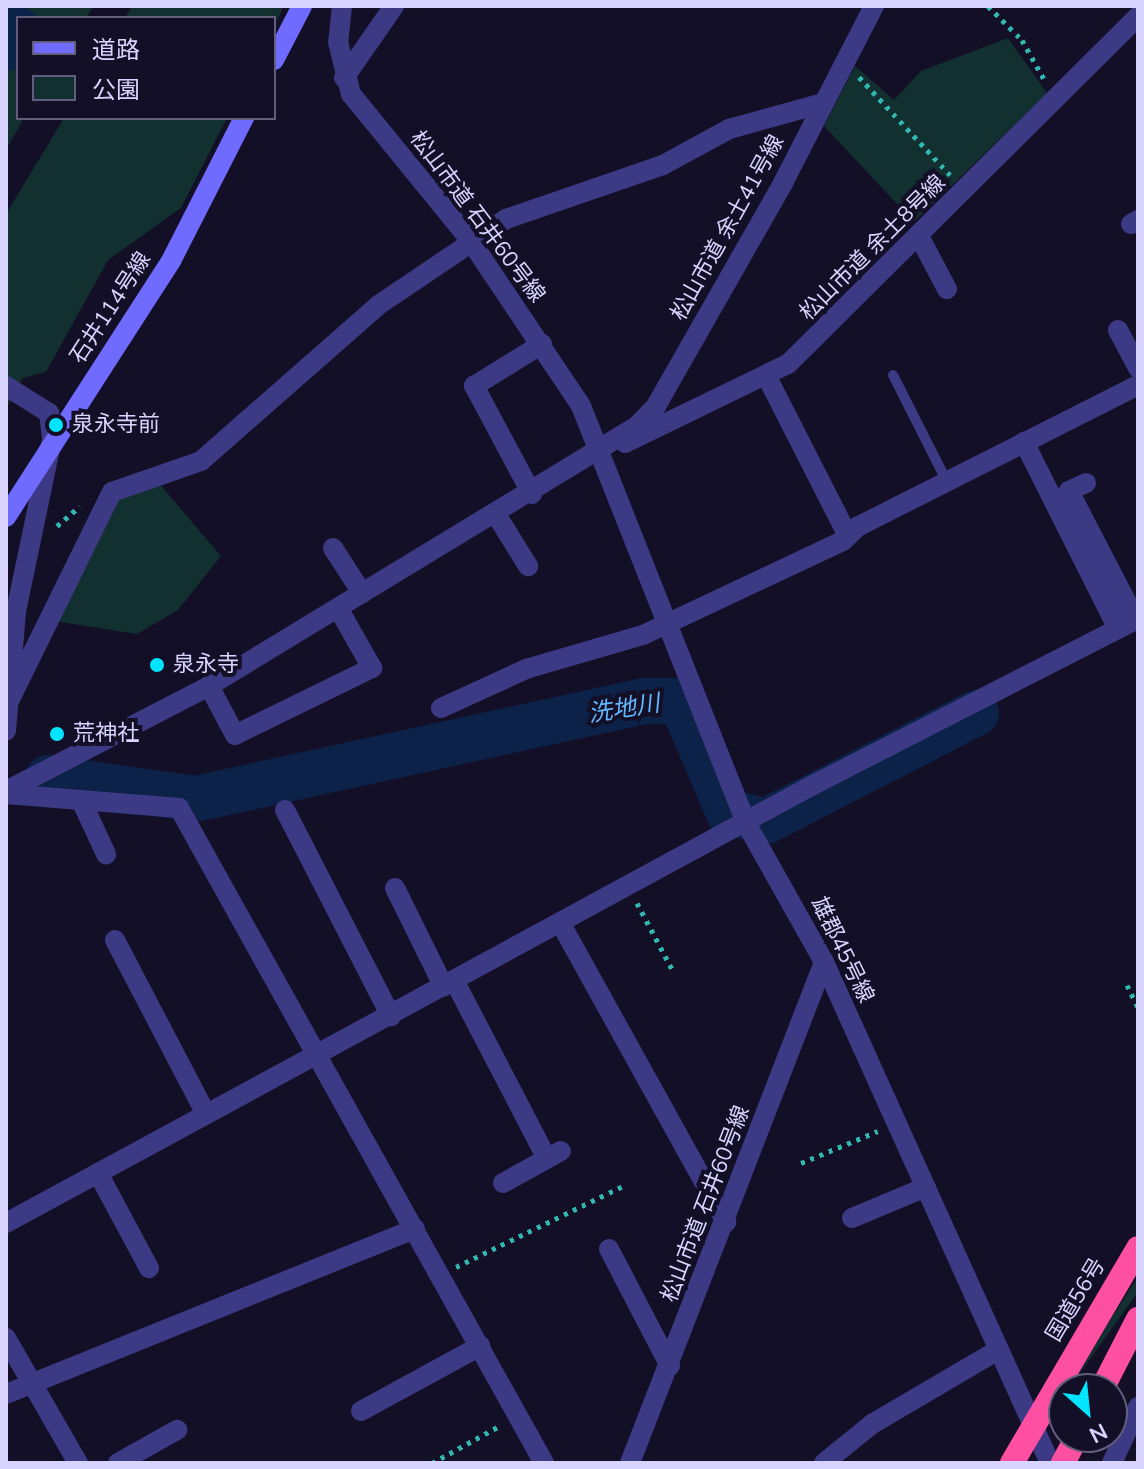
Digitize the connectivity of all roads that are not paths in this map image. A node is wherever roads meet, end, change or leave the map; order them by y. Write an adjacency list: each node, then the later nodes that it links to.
1 (302, 6): 6 (street)
2 (342, 6): 7 (street, 松山市道 石井60号線)
3 (394, 6): 7 (street)
4 (874, 6): 8 (street, 松山市道 余土41号線)
5 (1138, 16): 10 (street, 松山市道 余土8号線)
6 (276, 56)
7 (344, 78): 11 (street, 松山市道 石井60号線)
8 (823, 103): 11 (street); 22 (street, 松山市道 余土41号線)
9 (243, 120): 20 (street, 石井114号線)
10 (919, 236): 12 (street); 17 (street, 松山市道 余土8号線)
11 (470, 240): 14 (street, 松山市道 石井60号線); 36 (street)
12 (947, 289)
13 (1118, 330): 15 (street)
14 (542, 344): 22 (street, 松山市道 石井60号線); 25 (street)
15 (1138, 368)
16 (893, 375): 23 (lane)
17 (768, 379): 22 (street, 松山市道 余土8号線); 28 (street)
18 (1138, 385): 21 (street)
19 (6, 386): 20 (street)
20 (52, 439): 27 (street, 石井114号線); 36 (street)
21 (1024, 442): 23 (street); 33 (street)
22 (599, 454): 25 (street); 34 (street, 雄郡45号線)
23 (947, 482): 28 (street)
24 (1086, 483): 33 (street)
25 (532, 494): 26 (street)
26 (497, 516): 30 (street); 31 (street)
27 (6, 517)
28 (848, 536): 34 (street)
29 (333, 548): 31 (street)
30 (528, 566)
31 (362, 593): 32 (street)
32 (338, 608): 35 (street); 35 (street)
33 (1130, 622): 42 (street)
34 (666, 625): 37 (street); 42 (street, 雄郡45号線)
35 (209, 686): 39 (street)
36 (10, 699): 38 (street)
37 (441, 708)
38 (6, 731)
39 (6, 792): 40 (street)
40 (81, 800): 43 (street); 52 (street)
41 (285, 810): 51 (street)
42 (746, 823): 45 (street); 47 (street, 雄郡45号線)
43 (106, 854)
44 (395, 888): 50 (street)
45 (561, 924): 50 (street); 58 (street)
46 (115, 940): 49 (street)
47 (824, 962): 56 (street, 雄郡45号線); 58 (street, 松山市道 石井60号線)
48 (154, 967): 49 (street)
49 (135, 977): 53 (street)
50 (450, 985): 51 (street); 55 (street)
51 (391, 1016): 52 (street)
52 (315, 1055): 53 (street); 60 (street)
53 (206, 1114): 54 (street)
54 (98, 1173): 59 (street); 63 (street)
55 (503, 1183)
56 (926, 1187): 57 (street); 67 (street, 雄郡45号線)
57 (852, 1218)
58 (726, 1222): 68 (street, 松山市道 石井60号線)
59 (6, 1223)
60 (415, 1229): 66 (street); 70 (street)
61 (1138, 1248): 74 (highway, 国道56号)
62 (609, 1249): 68 (street)
63 (149, 1268)
64 (1138, 1319): 69 (highway)
65 (6, 1338): 70 (street)
66 (480, 1346): 73 (street); 78 (street)
67 (998, 1350): 74 (street, 雄郡45号線); 80 (street)
68 (670, 1366): 79 (street, 松山市道 石井60号線)
69 (1110, 1373)
70 (34, 1385): 71 (street); 76 (street)
71 (6, 1394)
72 (1138, 1407): 83 (street)
73 (361, 1411)
74 (1033, 1423): 81 (highway, 国道56号); 82 (street, 雄郡45号線)
75 (177, 1430): 77 (street)
76 (78, 1463)
77 (118, 1463)
78 (544, 1463)
79 (630, 1463)
80 (824, 1463)
81 (1012, 1463)
82 (1050, 1463)
83 (1112, 1463)

